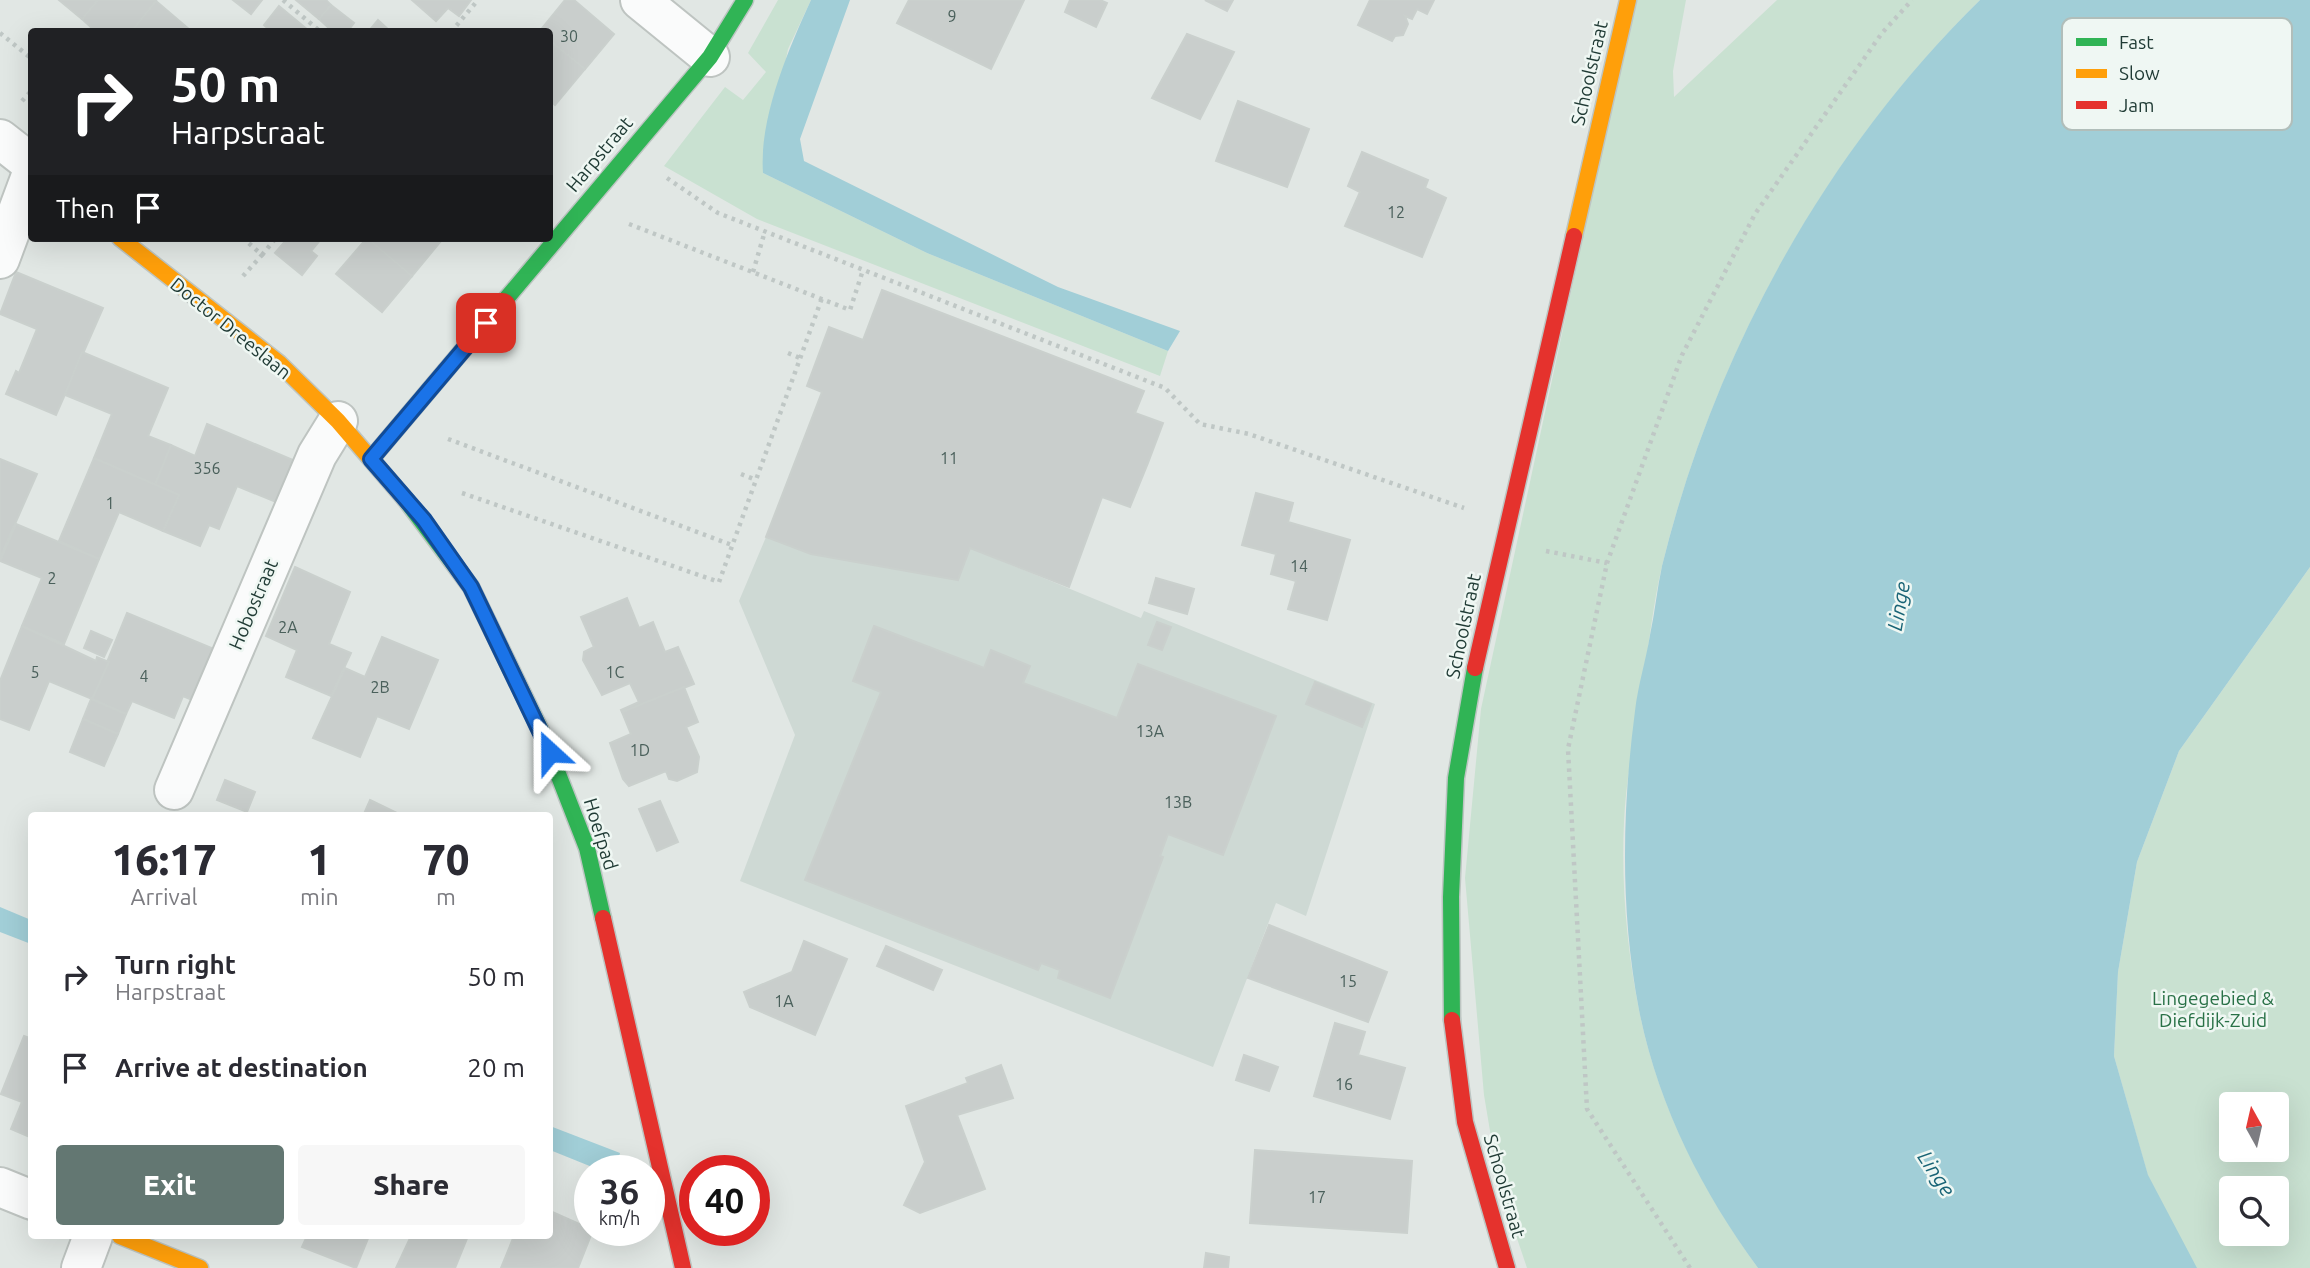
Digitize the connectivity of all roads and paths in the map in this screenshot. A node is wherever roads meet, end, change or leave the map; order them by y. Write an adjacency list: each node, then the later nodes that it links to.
1 (283, 0): 7 (path)
2 (478, 0): 8 (path)
3 (640, 0): 11 (street)
4 (745, 0): 11 (street, Harpstraat)
5 (1628, 0): 36 (street, Schoolstraat)
6 (1912, 0): 38 (path)
7 (316, 28)
8 (455, 28)
9 (0, 33): 10 (path)
10 (28, 56)
11 (710, 57): 13 (street, Harpstraat)
12 (0, 139): 14 (street)
13 (629, 151): 16 (street, Harpstraat); 17 (path)
14 (28, 161)
15 (28, 184): 23 (street)
16 (583, 206): 21 (street, Harpstraat); 25 (path)
17 (765, 231): 24 (path); 25 (path)
18 (125, 242): 29 (street, Doctor Dreeslaan)
19 (273, 242): 22 (path)
20 (553, 242): 30 (street, Harpstraat)
21 (553, 242)
22 (262, 255)
23 (0, 259)
24 (863, 270): 26 (path); 35 (path)
25 (753, 272): 26 (path)
26 (822, 298): 28 (path)
27 (788, 353): 28 (path)
28 (800, 358): 33 (path)
29 (338, 421): 31 (street, Doctor Dreeslaan); 39 (street, Hobostraat)
30 (401, 422): 31 (street, Harpstraat); 37 (path)
31 (371, 459): 46 (street, Hoefpad)
32 (741, 474): 33 (path)
33 (756, 480): 37 (path)
34 (453, 490): 37 (path)
35 (1470, 510)
36 (1502, 542): 38 (path); 47 (street, Schoolstraat)
37 (733, 545)
38 (1607, 563): 48 (path)
39 (174, 790)
40 (0, 1187): 41 (street)
41 (28, 1198)
42 (92, 1239): 44 (street)
43 (128, 1239): 45 (street)
44 (81, 1268)
45 (200, 1268)
46 (683, 1268)
47 (1507, 1268)
48 (1690, 1268)

